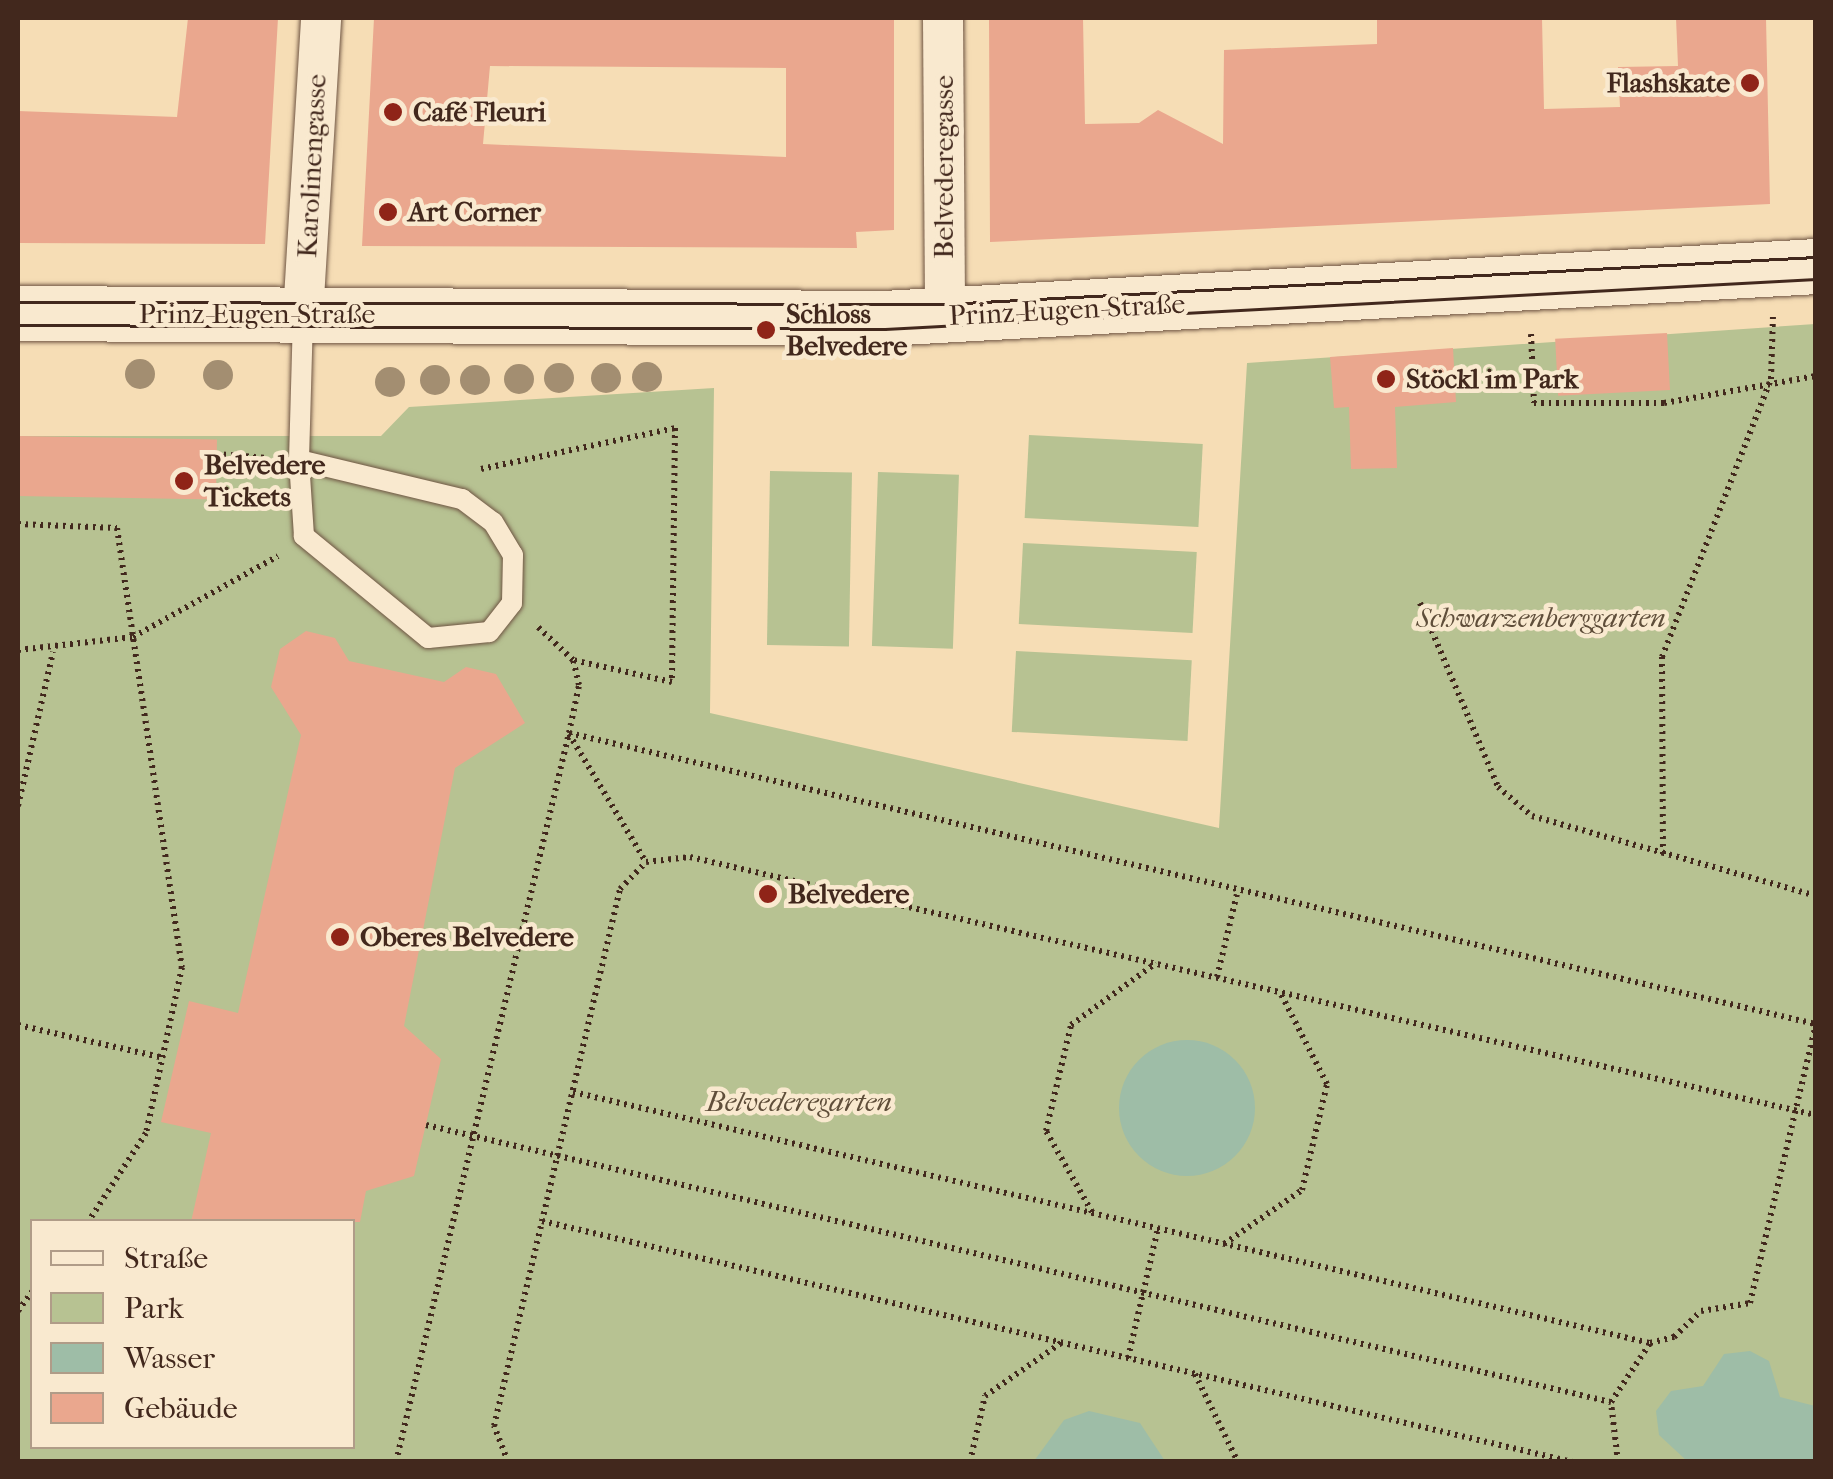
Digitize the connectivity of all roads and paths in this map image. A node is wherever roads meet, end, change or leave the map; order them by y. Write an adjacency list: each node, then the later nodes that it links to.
1 (322, 18): 5 (street, Karolinengasse)
2 (943, 18): 6 (street, Belvederegasse)
3 (1816, 266): 6 (street, Prinz-Eugen-Straße)
4 (18, 313): 5 (street, Prinz-Eugen-Straße)
5 (303, 315): 6 (street, Prinz-Eugen-Straße); 12 (lane)
6 (945, 316)
7 (1773, 317): 10 (path)
8 (1532, 334): 10 (path)
9 (1816, 376): 10 (path)
10 (1771, 379): 24 (path)
11 (216, 454): 12 (path)
12 (299, 460): 13 (lane); 16 (lane)
13 (416, 482): 16 (lane); 21 (path)
14 (18, 524): 18 (path)
15 (247, 580): 18 (path)
16 (512, 603): 21 (path)
17 (1420, 603): 24 (path)
18 (133, 637): 20 (path); 33 (path)
19 (18, 650): 20 (path)
20 (53, 652): 23 (path)
21 (573, 660): 22 (path)
22 (568, 733): 25 (path); 26 (path); 38 (path)
23 (18, 806)
24 (1663, 854): 27 (path)
25 (646, 862): 28 (path); 34 (path)
26 (1237, 894): 29 (path); 31 (path)
27 (1816, 896)
28 (1156, 962): 29 (path); 40 (path)
29 (1217, 977): 30 (path)
30 (1279, 991): 35 (path); 44 (path)
31 (1816, 1024): 35 (path)
32 (18, 1025): 33 (path)
33 (164, 1058): 41 (path)
34 (573, 1092): 39 (path); 40 (path)
35 (1796, 1110): 36 (path); 47 (path)
36 (1816, 1115)
37 (426, 1125): 38 (path)
38 (473, 1137): 39 (path); 51 (path)
39 (557, 1157): 42 (path); 45 (path)
40 (1092, 1213): 43 (path)
41 (90, 1219)
42 (542, 1221): 46 (path); 52 (path)
43 (1158, 1228): 44 (path); 45 (path)
44 (1224, 1244): 47 (path)
45 (1143, 1293): 48 (path); 50 (path)
46 (1062, 1342): 48 (path); 53 (path)
47 (1650, 1343): 50 (path)
48 (1128, 1358): 49 (path)
49 (1194, 1373): 54 (path); 55 (path)
50 (1612, 1402): 56 (path)
51 (396, 1462)
52 (508, 1462)
53 (970, 1462)
54 (1238, 1462)
55 (1573, 1462)
56 (1618, 1462)

